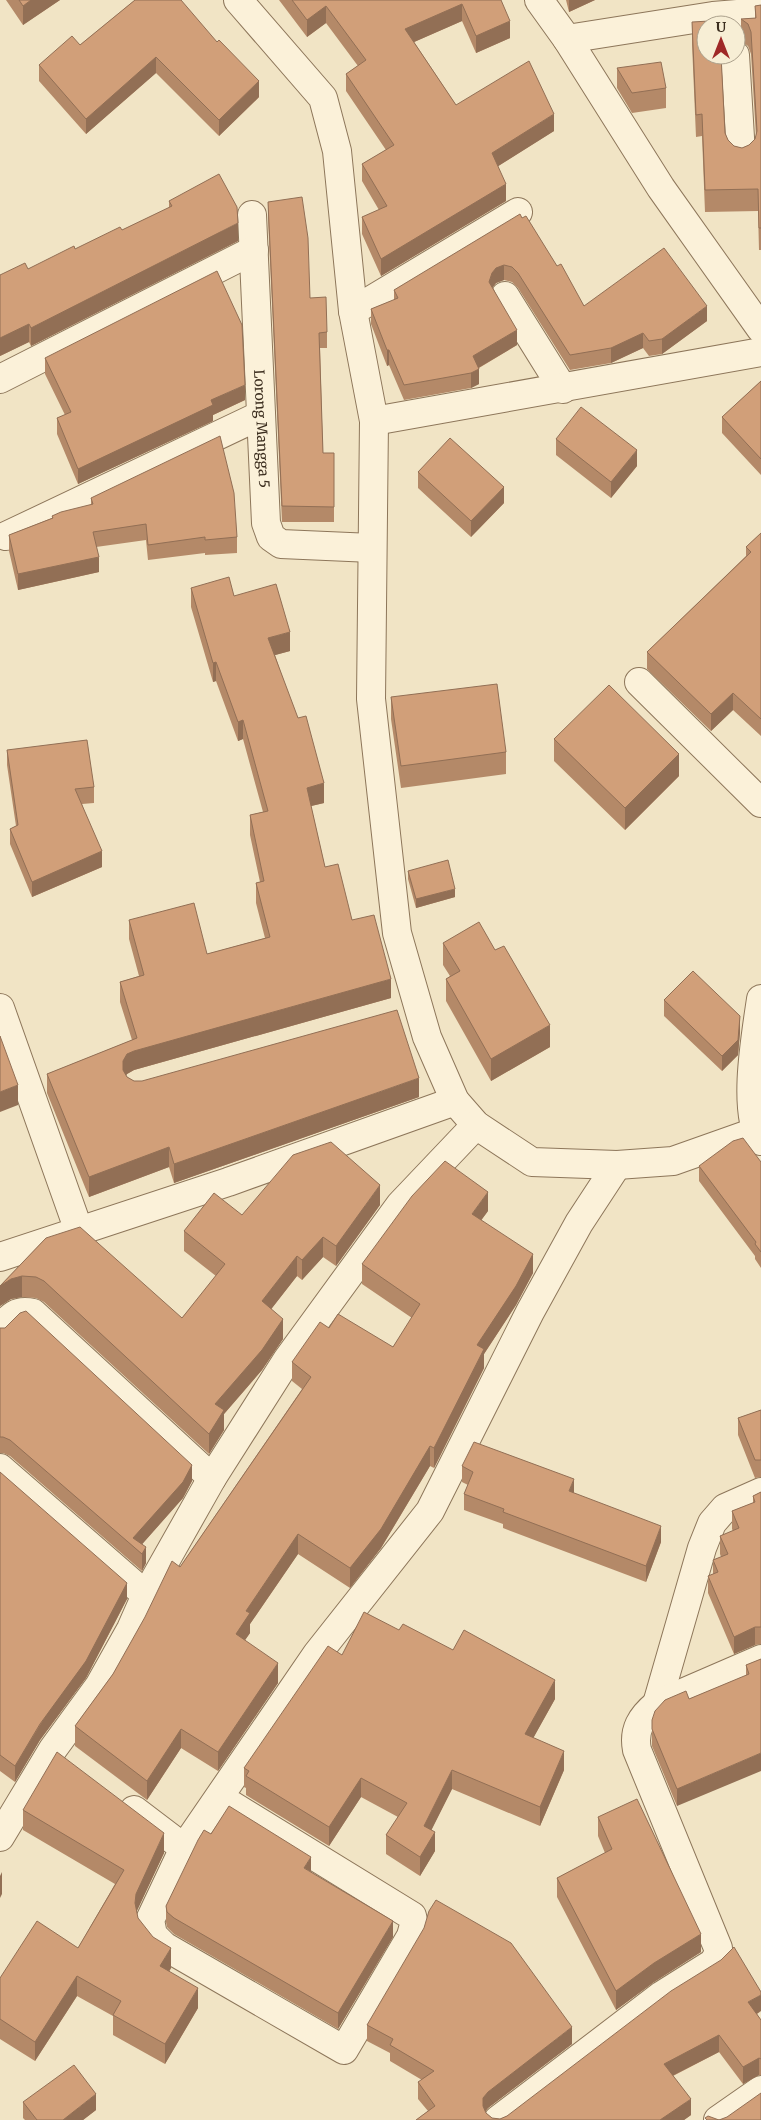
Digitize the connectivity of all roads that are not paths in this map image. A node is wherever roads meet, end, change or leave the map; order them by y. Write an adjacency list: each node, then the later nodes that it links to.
1 (238, 0): 13 (street)
2 (539, 0): 6 (street)
3 (761, 12): 4 (street)
4 (746, 16)
5 (696, 24): 6 (street)
6 (567, 38): 14 (street)
7 (736, 65): 8 (street)
8 (741, 154)
9 (518, 212): 13 (street)
10 (252, 215): 11 (street, Lorong Mangga 5)
11 (254, 250): 16 (street); 18 (street, Lorong Mangga 5)
12 (505, 296): 17 (street)
13 (352, 311): 19 (street)
14 (761, 328)
15 (761, 352): 17 (street)
16 (0, 379)
17 (563, 389): 19 (street)
18 (261, 415): 20 (street); 21 (street, Lorong Mangga 5)
19 (374, 421): 21 (street)
20 (6, 536)
21 (372, 548): 25 (street)
22 (639, 682): 23 (street)
23 (761, 803)
24 (761, 999): 30 (street)
25 (418, 1007): 27 (street); 28 (street)
26 (0, 1008): 32 (street)
27 (390, 1015)
28 (455, 1101): 29 (street); 32 (street)
29 (476, 1125): 31 (street); 36 (street)
30 (759, 1134): 31 (street)
31 (617, 1165): 44 (street)
32 (79, 1231): 33 (street)
33 (0, 1257)
34 (0, 1329): 36 (street)
35 (0, 1468): 38 (street)
36 (212, 1478): 38 (street)
37 (761, 1492): 40 (street)
38 (146, 1595): 41 (street)
39 (761, 1659): 40 (street)
40 (657, 1704): 48 (street)
41 (53, 1749): 42 (street); 45 (street)
42 (76, 1767)
43 (115, 1796): 46 (street)
44 (220, 1798): 46 (street); 46 (street)
45 (0, 1837)
46 (184, 1848)
47 (761, 2090): 49 (street)
48 (498, 2120)
49 (718, 2120)

